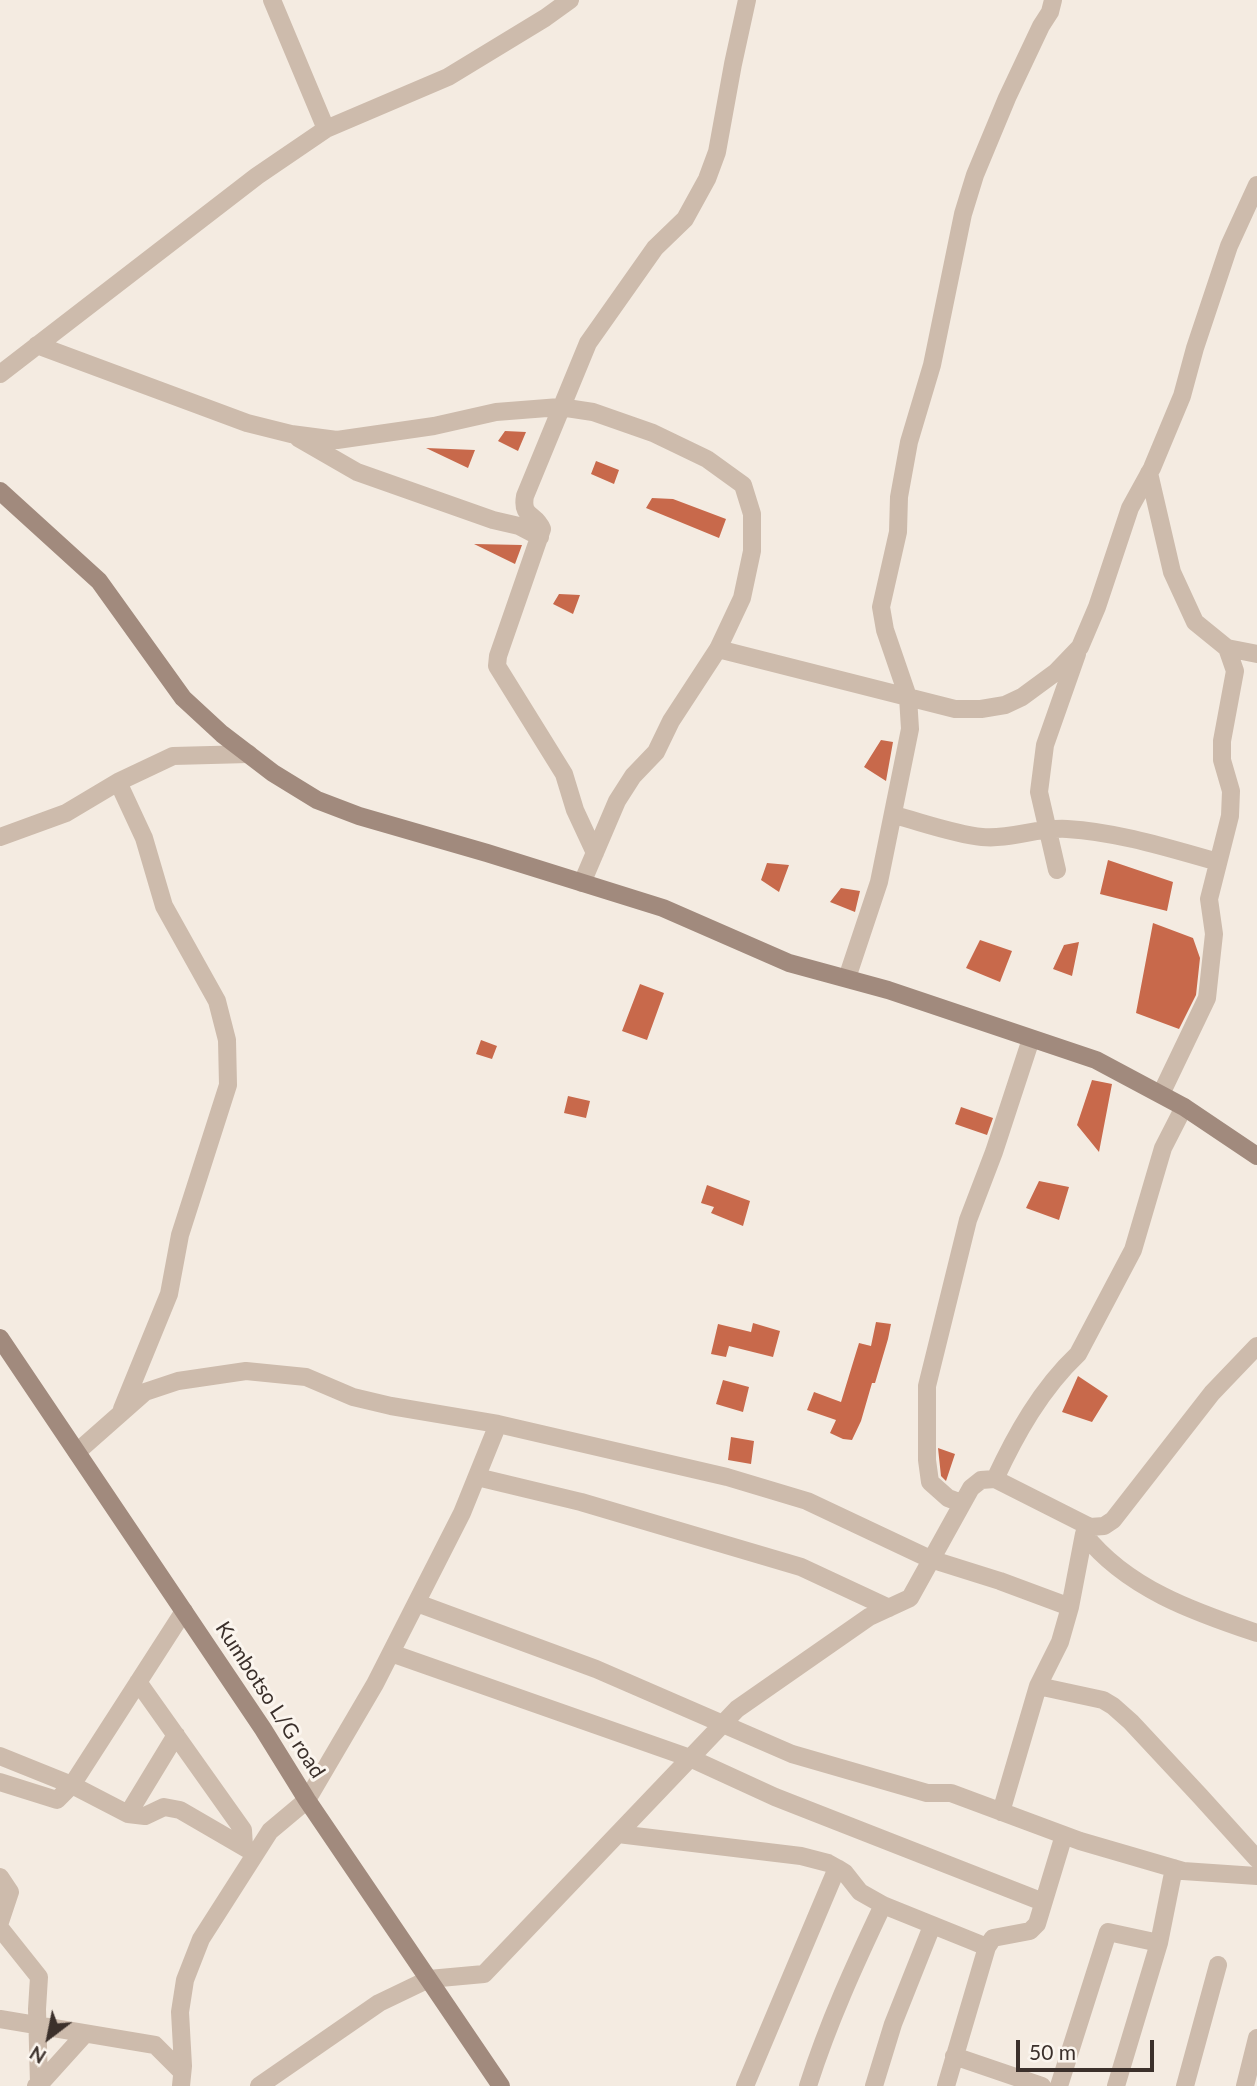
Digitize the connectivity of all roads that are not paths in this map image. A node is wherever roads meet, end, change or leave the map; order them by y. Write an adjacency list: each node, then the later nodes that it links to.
1 (272, 0): 7 (street)
2 (555, 0): 6 (street)
3 (570, 0): 6 (street)
4 (747, 0): 11 (street)
5 (1053, 0): 20 (street)
6 (545, 18): 7 (street)
7 (326, 129): 9 (street)
8 (1257, 185): 13 (street)
9 (37, 345): 10 (street); 12 (street)
10 (0, 374)
11 (560, 407): 12 (street); 15 (street); 18 (street)
12 (291, 434): 15 (street)
13 (1150, 473): 16 (street); 17 (street)
14 (0, 491): 21 (street)
15 (540, 537): 26 (street)
16 (1080, 647): 20 (street); 24 (street)
17 (1227, 648): 19 (street); 27 (street)
18 (718, 649): 20 (street); 26 (street)
19 (1257, 654)
20 (908, 697): 23 (street)
21 (248, 754): 22 (street); 29 (street)
22 (118, 782): 25 (street); 37 (street)
23 (894, 815): 24 (street); 30 (street)
24 (1046, 828): 27 (street); 28 (street)
25 (0, 837)
26 (595, 853): 29 (street)
27 (1218, 862): 32 (street)
28 (1057, 870)
29 (582, 883): 30 (street)
30 (847, 978): 31 (street)
31 (1031, 1039): 32 (street); 42 (street)
32 (1161, 1094): 33 (street)
33 (1184, 1107): 34 (street); 41 (street)
34 (1257, 1156)
35 (0, 1338): 39 (street, Kumbotso L/G road)
36 (1257, 1346): 43 (street)
37 (121, 1413): 38 (street); 39 (street)
38 (498, 1424): 40 (street); 44 (street)
39 (77, 1452): 48 (street, Kumbotso L/G road)
40 (477, 1477): 45 (street); 47 (street)
41 (995, 1479): 42 (street); 43 (street)
42 (961, 1503): 44 (street)
43 (1087, 1531): 46 (street); 49 (street)
44 (930, 1559): 46 (street); 47 (street)
45 (417, 1603): 50 (street); 53 (street)
46 (1070, 1607): 52 (street)
47 (889, 1608): 53 (street)
48 (184, 1611): 51 (street); 59 (street, Kumbotso L/G road)
49 (1257, 1633)
50 (391, 1654): 56 (street); 59 (street)
51 (138, 1682): 54 (street); 58 (street)
52 (1038, 1686): 60 (street); 65 (street)
53 (722, 1724): 56 (street); 60 (street)
54 (176, 1735): 61 (street); 64 (street)
55 (0, 1756): 58 (street)
56 (690, 1758): 62 (street); 70 (street)
57 (0, 1782): 58 (street)
58 (72, 1785): 61 (street)
59 (307, 1800): 64 (street); 78 (street, Kumbotso L/G road)
60 (1001, 1812): 63 (street)
61 (128, 1814): 64 (street)
62 (618, 1834): 66 (street); 78 (street)
63 (1064, 1835): 67 (street); 70 (street)
64 (249, 1850): 84 (street)
65 (1257, 1859)
66 (837, 1868): 71 (street); 88 (street)
67 (1174, 1868): 68 (street); 75 (street)
68 (1257, 1875)
69 (0, 1877): 72 (street)
70 (1043, 1902): 76 (street)
71 (883, 1905): 73 (street); 89 (street)
72 (0, 1922)
73 (932, 1926): 76 (street); 90 (street)
74 (0, 1928): 80 (street)
75 (1159, 1943): 93 (street); 94 (street)
76 (987, 1947): 83 (street)
77 (1218, 1965): 95 (street)
78 (429, 1979): 86 (street); 87 (street, Kumbotso L/G road)
79 (0, 2019): 80 (street)
80 (37, 2026): 81 (street); 85 (street)
81 (85, 2034): 84 (street); 85 (street)
82 (1257, 2038): 96 (street)
83 (954, 2056): 91 (street); 92 (street)
84 (181, 2079)
85 (38, 2085)
86 (259, 2086)
87 (501, 2086)
88 (745, 2086)
89 (808, 2086)
90 (874, 2086)
91 (946, 2086)
92 (1042, 2086)
93 (1059, 2086)
94 (1116, 2086)
95 (1185, 2086)
96 (1245, 2086)

